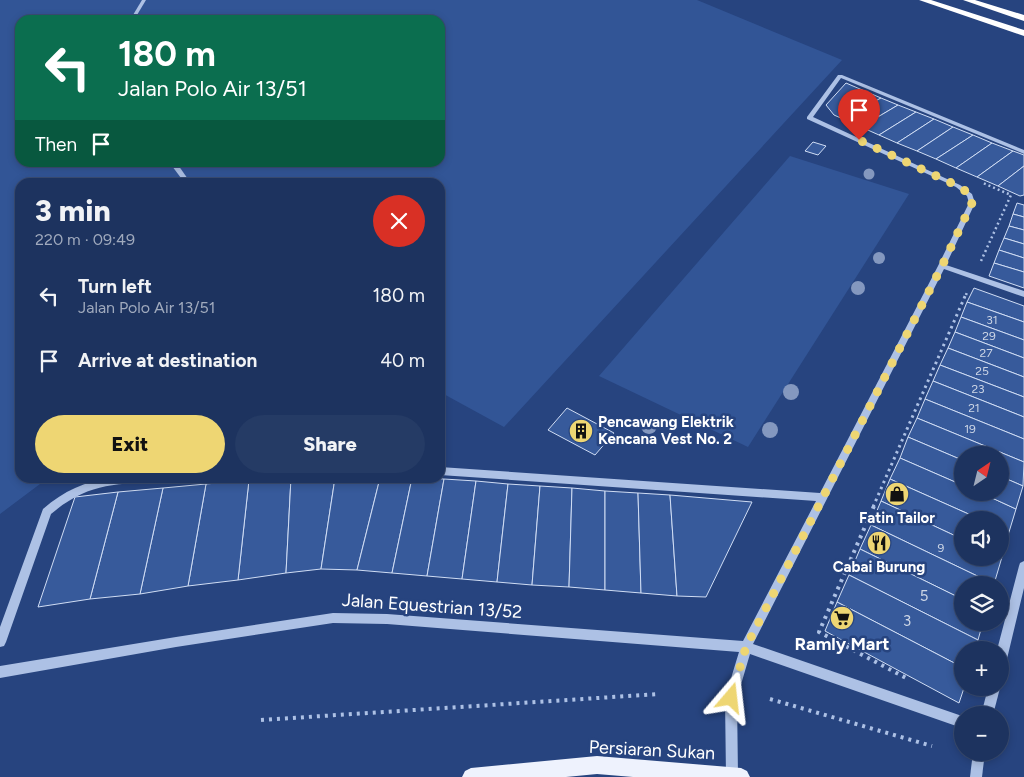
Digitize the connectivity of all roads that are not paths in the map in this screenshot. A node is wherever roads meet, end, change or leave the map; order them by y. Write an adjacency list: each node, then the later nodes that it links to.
1 (144, 0): 4 (street)
2 (923, 0): 6 (highway)
3 (967, 0): 5 (highway)
4 (135, 15)
5 (1024, 18)
6 (1024, 33)
7 (1024, 152): 10 (street)
8 (176, 167): 9 (street)
9 (184, 178)
10 (942, 266): 11 (street); 14 (street)
11 (1024, 294)
12 (445, 471): 14 (street)
13 (103, 483): 17 (street)
14 (822, 497): 18 (street)
15 (1024, 566): 16 (lane)
16 (1005, 641)
17 (0, 642)
18 (746, 647): 19 (street, Jalan Equestrian 13/52); 20 (street, Jalan Equestrian 13/52); 22 (street)
19 (0, 672)
20 (954, 719)
21 (978, 761): 24 (street)
22 (736, 776): 23 (main road, Persiaran Sukan)
23 (471, 777)
24 (976, 777)

